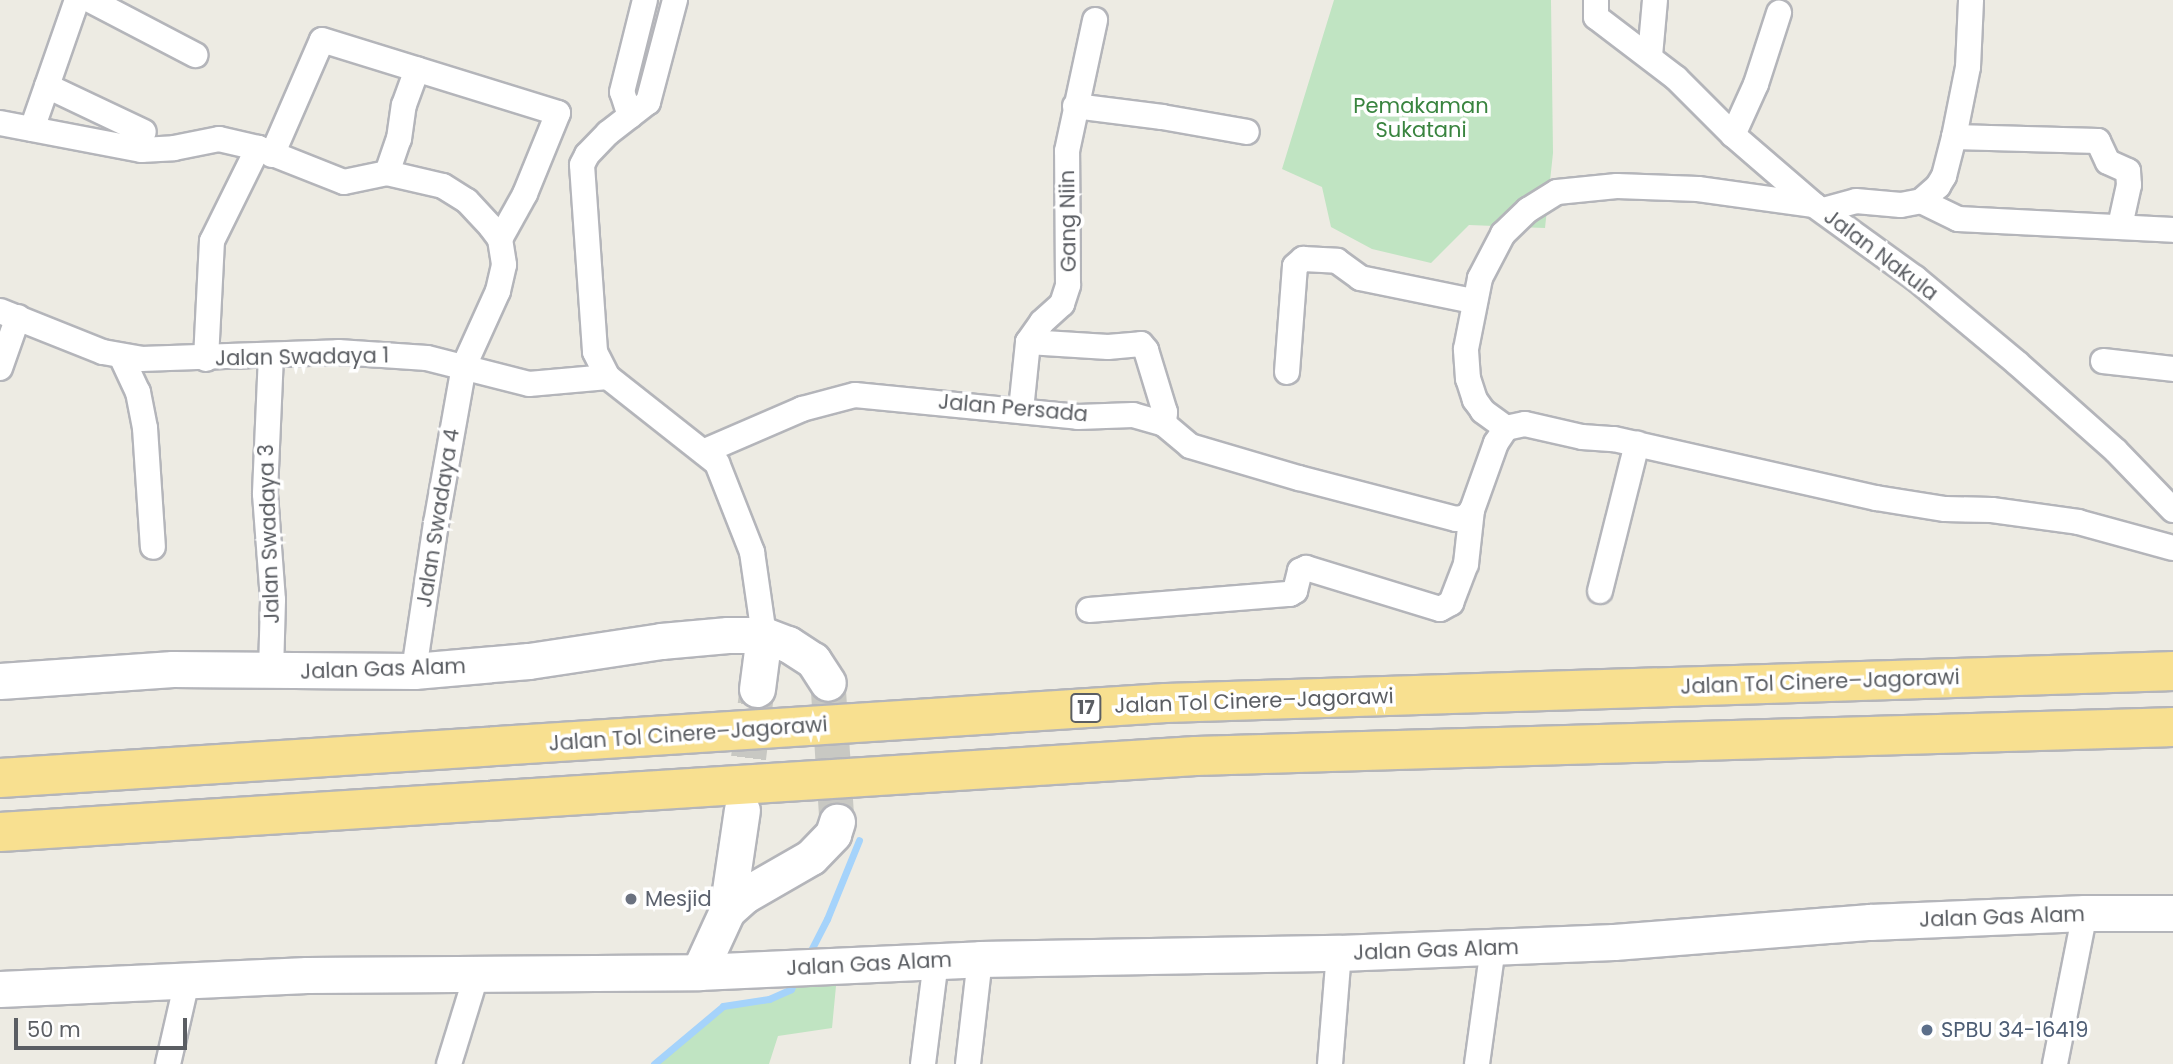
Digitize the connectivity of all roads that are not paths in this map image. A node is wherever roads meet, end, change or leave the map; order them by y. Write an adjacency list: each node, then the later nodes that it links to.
1 (77, 0): 13 (street)
2 (90, 0): 10 (street)
3 (645, 0): 15 (street)
4 (675, 0): 15 (street)
5 (1596, 0): 11 (street, Jalan Nakula)
6 (1655, 0): 11 (street)
7 (1971, 0): 21 (street)
8 (1779, 13): 20 (street)
9 (1095, 20): 14 (street, Gang Niin)
10 (195, 55)
11 (1650, 56): 20 (street, Jalan Nakula)
12 (416, 69): 22 (street); 23 (street); 28 (street)
13 (47, 86): 17 (street); 18 (street)
14 (1075, 106): 19 (street); 31 (street, Gang Niin)
15 (630, 116): 40 (street)
16 (0, 123): 17 (street)
17 (32, 129): 22 (street)
18 (144, 132)
19 (1247, 132)
20 (1733, 135): 25 (street, Jalan Nakula)
21 (1954, 138): 24 (street); 26 (street)
22 (265, 152): 23 (street); 34 (street)
23 (387, 173): 28 (street)
24 (1921, 201): 25 (street); 26 (street)
25 (1819, 208): 29 (street); 47 (street, Jalan Nakula)
26 (2120, 226): 27 (street)
27 (2173, 230)
28 (500, 239): 36 (street, Jalan Swadaya 4)
29 (1473, 300): 39 (street); 43 (street)
30 (9, 314): 33 (street, Jalan Swadaya 1); 37 (street)
31 (1028, 342): 41 (street); 42 (street)
32 (271, 355): 34 (street, Jalan Swadaya 1); 36 (street, Jalan Swadaya 1); 53 (street, Jalan Swadaya 3)
33 (121, 356): 34 (street, Jalan Swadaya 1); 48 (street)
34 (206, 359)
35 (2103, 361): 38 (street)
36 (464, 366): 40 (street, Jalan Swadaya 1); 54 (street, Jalan Swadaya 4)
37 (0, 368)
38 (2173, 369)
39 (1287, 372)
40 (608, 377): 45 (street)
41 (1021, 410): 42 (street, Jalan Persada); 45 (street, Jalan Persada)
42 (1164, 424): 46 (street, Jalan Persada)
43 (1506, 428): 44 (street); 46 (street)
44 (1637, 444): 49 (street); 50 (street)
45 (705, 451): 52 (street)
46 (1472, 510): 51 (street)
47 (2173, 510)
48 (153, 547)
49 (2173, 548)
50 (1600, 591)
51 (1089, 610)
52 (764, 635): 54 (main road, Jalan Gas Alam); 57 (main road, Jalan Gas Alam); 58 (main road)
53 (271, 671): 54 (main road, Jalan Gas Alam); 56 (main road, Jalan Gas Alam)
54 (415, 671)
55 (2173, 671): 60 (highway, Jalan Tol Cinere–Jagorawi / 17)
56 (0, 681)
57 (828, 683)
58 (757, 689)
59 (2173, 727): 63 (highway)
60 (0, 778)
61 (742, 810): 64 (main road)
62 (837, 822): 64 (main road)
63 (0, 832)
64 (727, 911): 71 (main road)
65 (2085, 913): 66 (main road, Jalan Gas Alam); 67 (main road, Jalan Gas Alam); 81 (street)
66 (2173, 913)
67 (1493, 947): 68 (main road, Jalan Gas Alam); 80 (street)
68 (1339, 953): 69 (main road, Jalan Gas Alam); 79 (street)
69 (980, 958): 70 (main road, Jalan Gas Alam); 78 (street)
70 (936, 961): 71 (main road, Jalan Gas Alam); 77 (street)
71 (699, 972): 72 (main road, Jalan Gas Alam)
72 (477, 973): 73 (main road, Jalan Gas Alam); 76 (street)
73 (187, 981): 74 (main road, Jalan Gas Alam); 75 (street)
74 (0, 989)
75 (167, 1064)
76 (449, 1064)
77 (923, 1064)
78 (968, 1064)
79 (1330, 1064)
80 (1477, 1064)
81 (2055, 1064)

